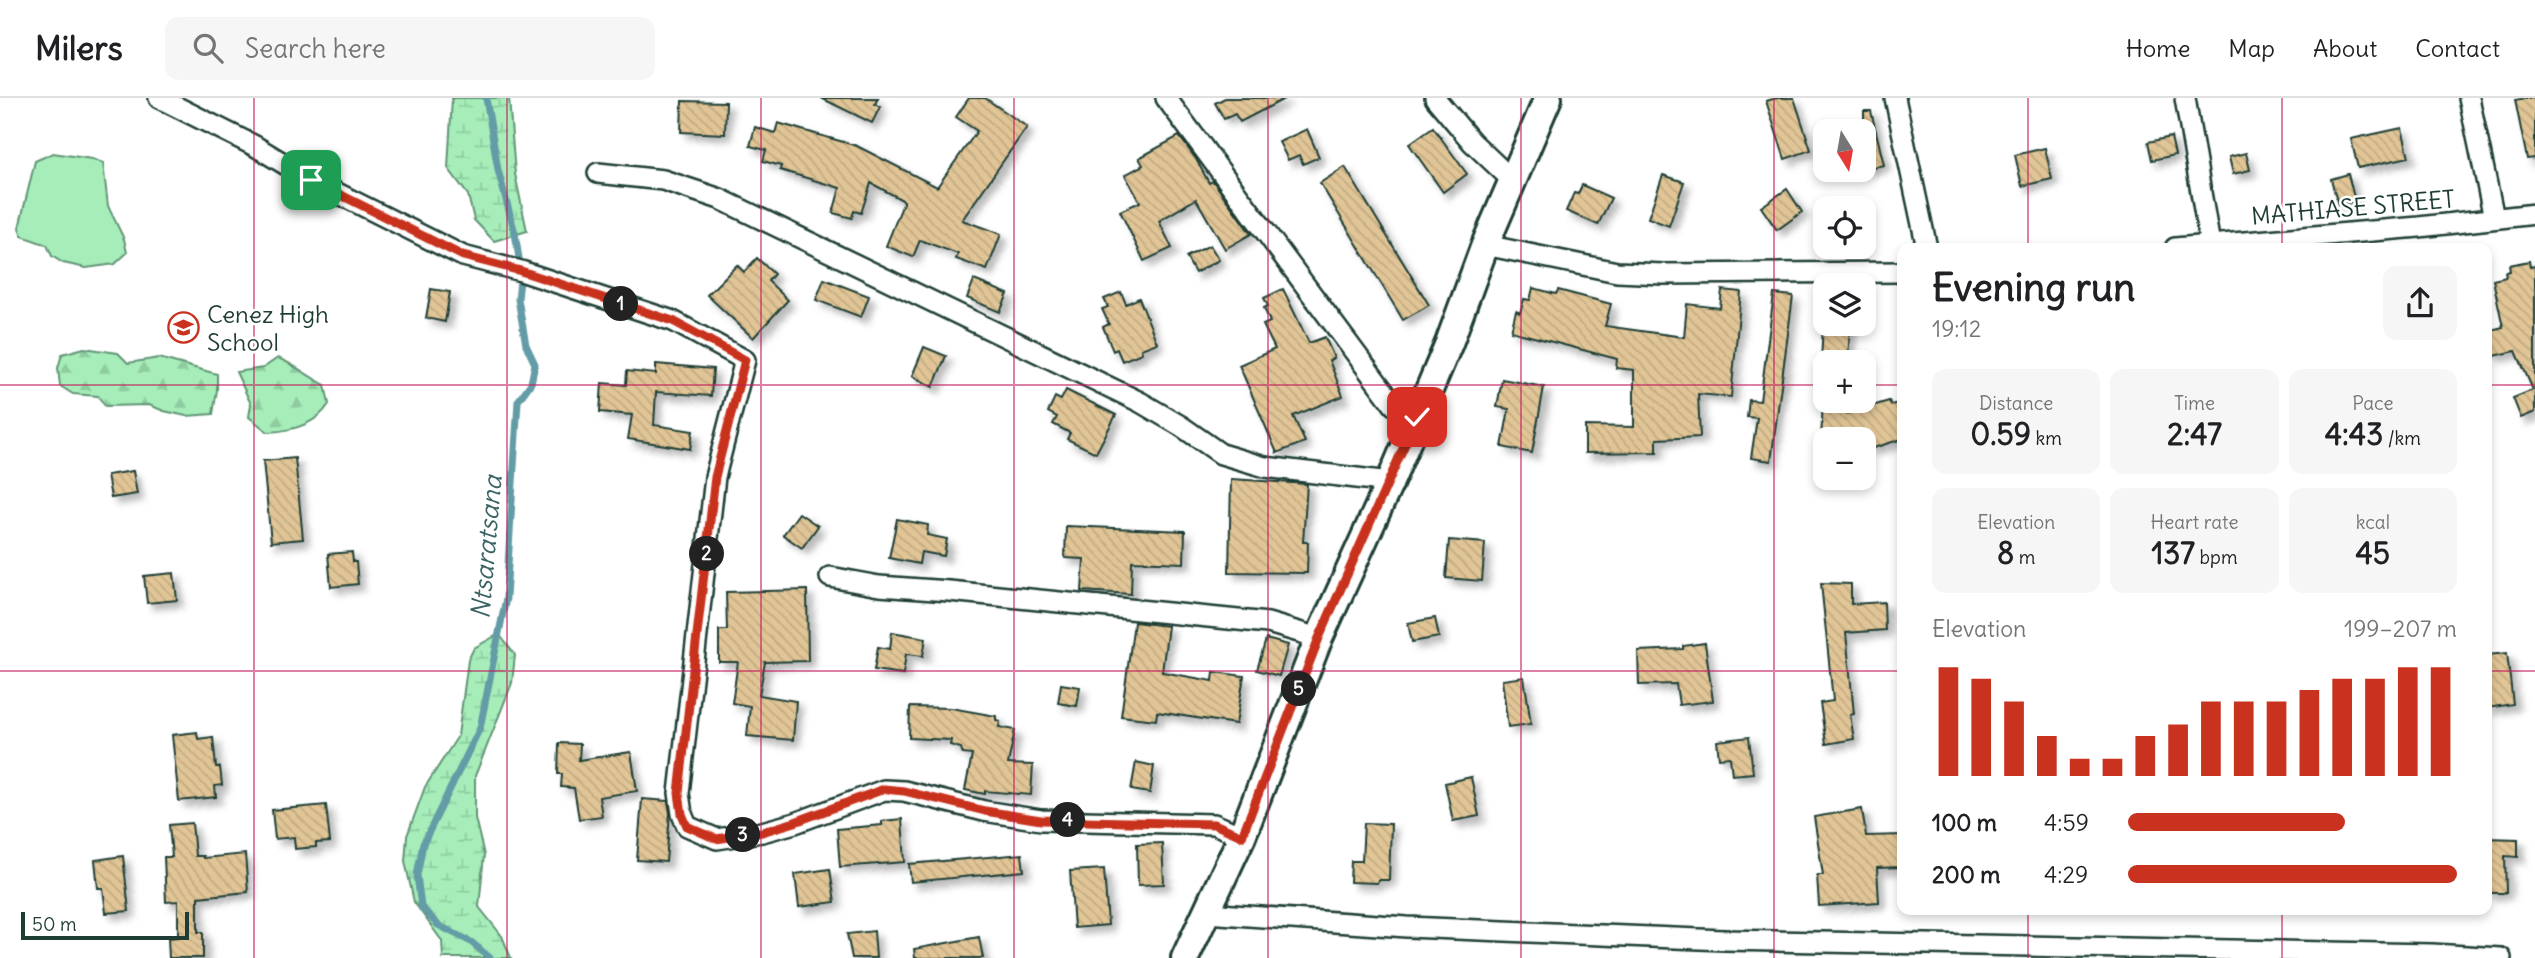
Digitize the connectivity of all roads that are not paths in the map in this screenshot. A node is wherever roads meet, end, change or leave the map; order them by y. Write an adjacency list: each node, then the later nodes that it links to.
1 (159, 98): 21 (street)
2 (1166, 98): 17 (street)
3 (1436, 98): 9 (street)
4 (1548, 98): 9 (main road)
5 (1895, 98): 12 (street)
6 (2185, 98): 13 (street)
7 (2469, 98): 11 (street)
8 (597, 173): 18 (street)
9 (1512, 180): 15 (main road)
10 (2535, 214): 11 (street, MATHIASE STREET)
11 (2494, 218): 14 (street, MATHIASE STREET)
12 (1926, 243)
13 (2210, 243)
14 (2233, 243)
15 (1485, 245): 16 (street); 17 (main road)
16 (1897, 272)
17 (1417, 417): 18 (main road)
18 (1390, 482): 20 (main road)
19 (830, 577): 20 (street)
20 (1319, 638): 21 (main road)
21 (1242, 836): 22 (main road)
22 (1206, 913): 23 (main road); 24 (street)
23 (1185, 958)
24 (2501, 958)

